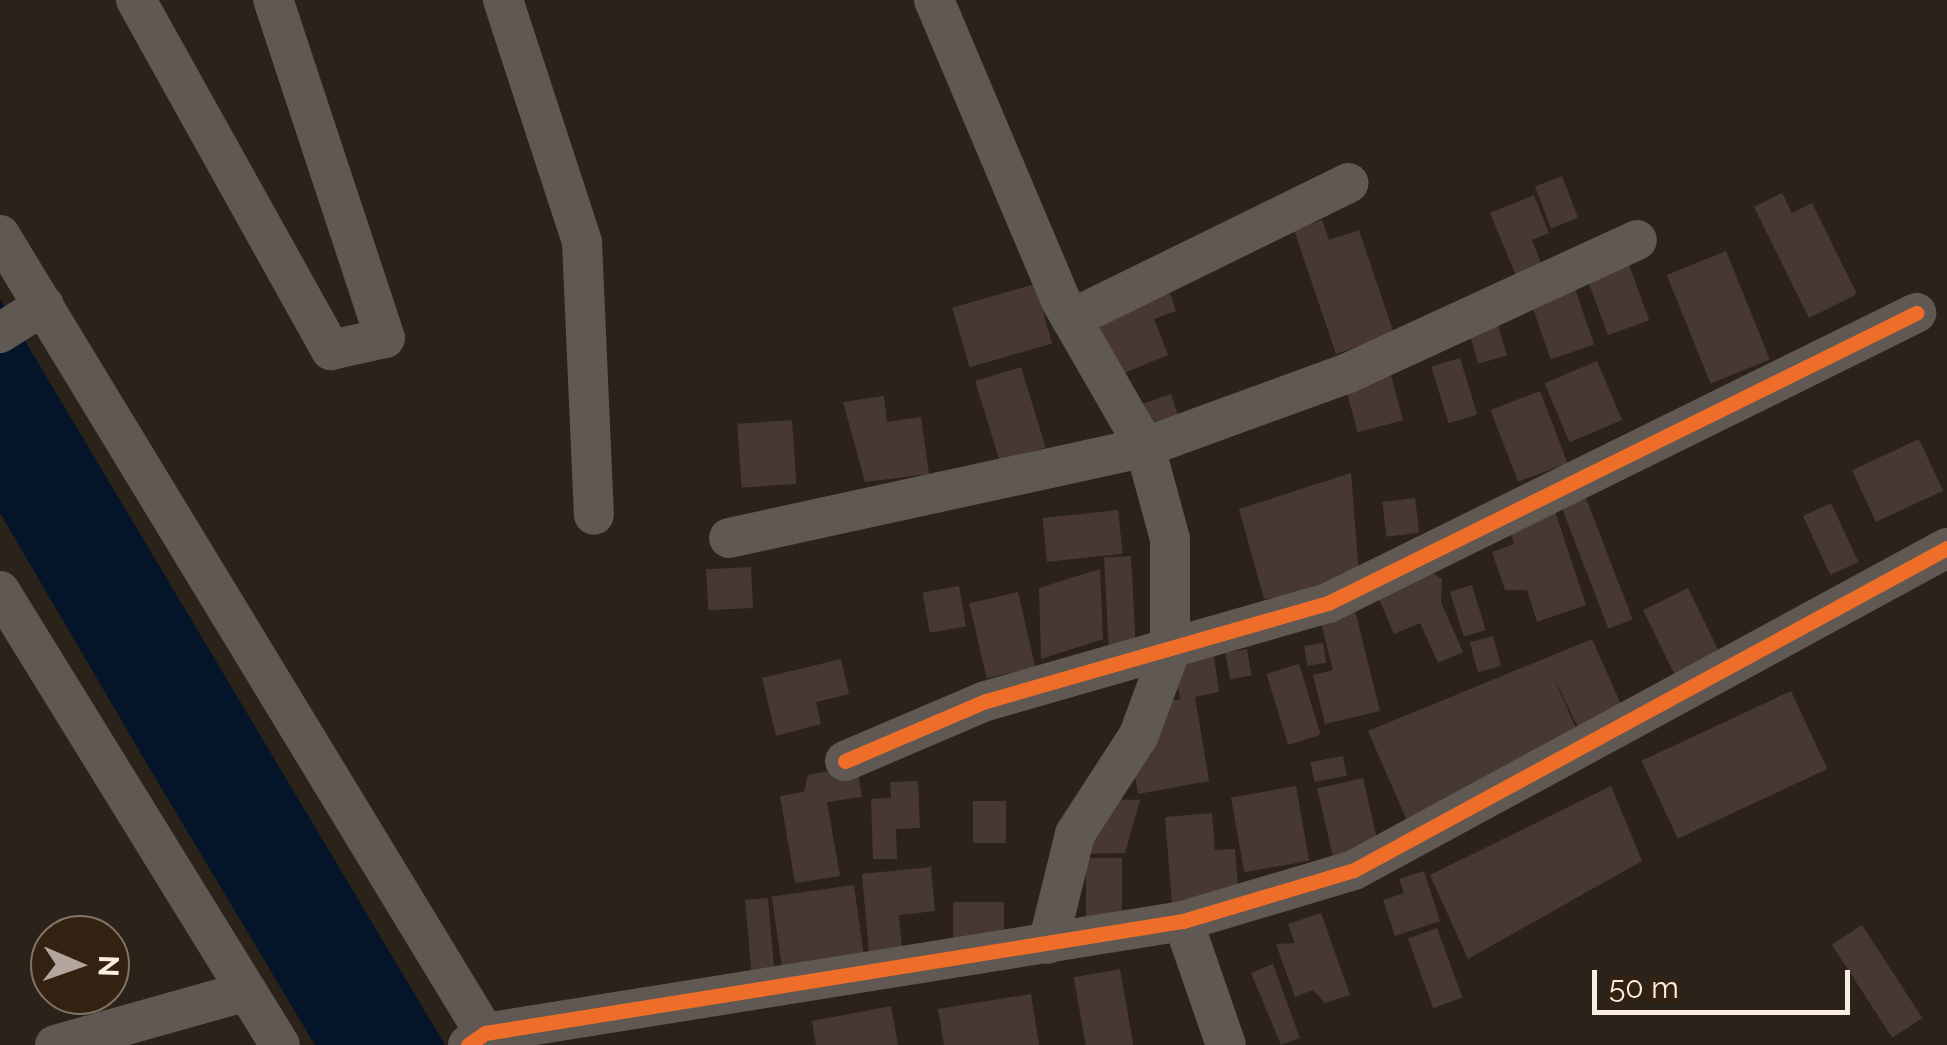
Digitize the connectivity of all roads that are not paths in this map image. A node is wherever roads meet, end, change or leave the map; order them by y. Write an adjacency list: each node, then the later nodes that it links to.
1 (136, 0): 2 (street)
2 (273, 0)
3 (502, 0): 13 (street)
4 (934, 0): 10 (street)
5 (1349, 183): 10 (street)
6 (0, 235): 8 (street)
7 (1637, 240): 12 (street)
8 (44, 305): 11 (street); 22 (street)
9 (1916, 314): 17 (street)
10 (1071, 320): 12 (street)
11 (0, 332)
12 (1145, 447): 14 (street); 17 (street)
13 (594, 515)
14 (730, 538)
15 (1947, 548): 19 (street)
16 (0, 591): 21 (street)
17 (1170, 651): 18 (street); 20 (street)
18 (845, 761)
19 (1183, 921): 20 (street); 25 (street)
20 (1048, 944): 22 (street)
21 (248, 991): 23 (street); 24 (street)
22 (481, 1041)
23 (55, 1045)
24 (280, 1045)
25 (1226, 1045)

